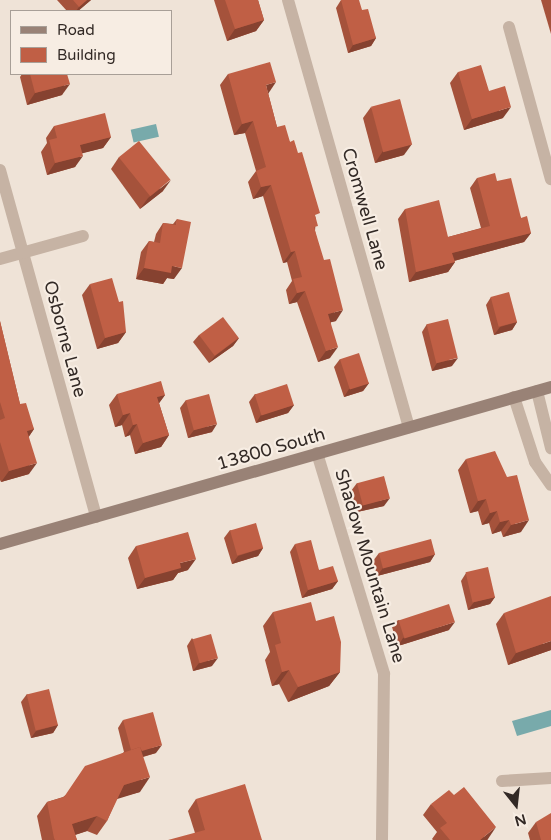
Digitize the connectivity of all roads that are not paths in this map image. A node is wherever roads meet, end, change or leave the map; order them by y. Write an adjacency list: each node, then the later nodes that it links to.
1 (288, 0): 11 (street, Cromwell Lane)
2 (509, 27): 4 (street)
3 (0, 170): 6 (street, Osborne Lane)
4 (551, 179)
5 (83, 236): 6 (street)
6 (23, 252): 7 (street); 15 (street, Osborne Lane)
7 (0, 259)
8 (551, 387): 9 (main road, 13800 South)
9 (537, 391): 10 (main road, 13800 South); 12 (street)
10 (514, 397): 11 (main road, 13800 South); 14 (street)
11 (409, 427): 13 (main road, 13800 South)
12 (551, 448)
13 (317, 453): 15 (main road, 13800 South); 19 (street, Shadow Mountain Lane)
14 (551, 480)
15 (96, 517): 16 (main road, 13800 South)
16 (0, 544)
17 (551, 778): 18 (street)
18 (502, 781)
19 (382, 840)

